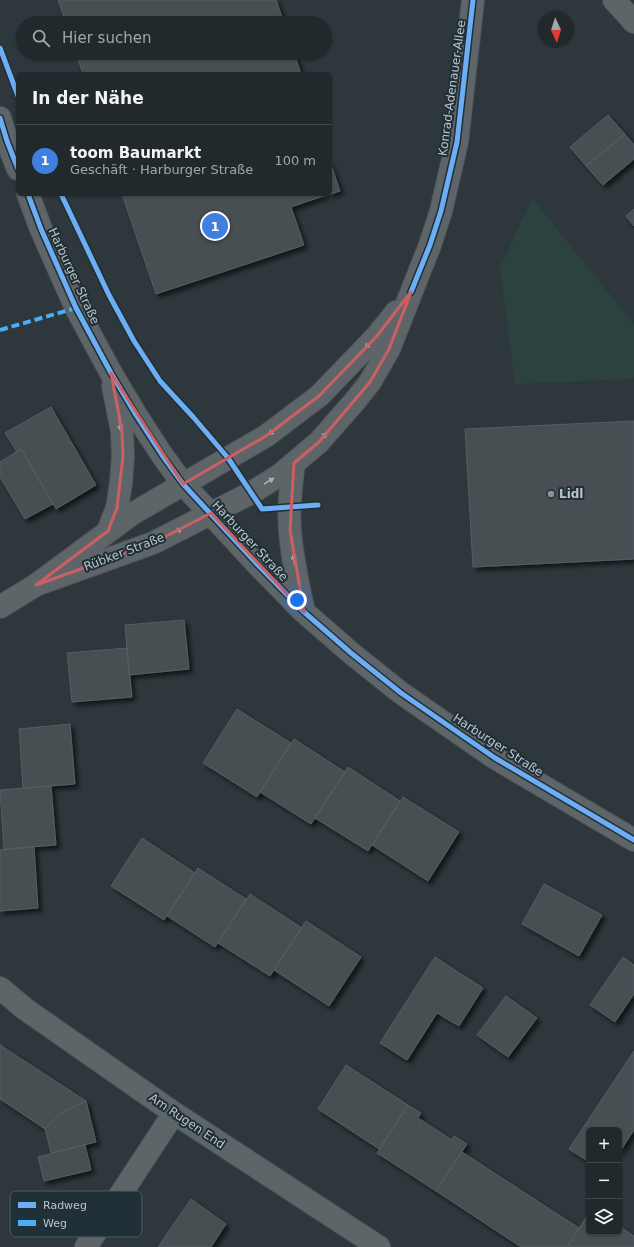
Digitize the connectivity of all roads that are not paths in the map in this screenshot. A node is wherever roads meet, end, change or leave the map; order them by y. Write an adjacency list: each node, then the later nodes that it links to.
1 (474, 0): 7 (street, Konrad-Adenauer-Allee)
2 (614, 0): 3 (street)
3 (634, 22)
4 (0, 118): 5 (street)
5 (16, 164)
6 (29, 196): 8 (street, Harburger Straße)
7 (411, 292): 9 (street, Konrad-Adenauer-Allee, one-way to 7); 10 (street, Konrad-Adenauer-Allee, one-way to 10)
8 (111, 373): 10 (street, Harburger Straße); 12 (street, one-way to 12)
9 (294, 463): 11 (street, Konrad-Adenauer-Allee, one-way to 9); 15 (street, one-way to 9)
10 (183, 484): 11 (street, Harburger Straße); 12 (street, Rübker Straße)
11 (210, 514): 13 (street, Rübker Straße, one-way to 11); 15 (street, Harburger Straße)
12 (108, 531): 13 (street, Rübker Straße)
13 (36, 584): 14 (street, Rübker Straße)
14 (0, 607)
15 (304, 612): 16 (street, Harburger Straße)
16 (634, 840)
17 (0, 988): 18 (street, Am Rugen End)
18 (174, 1113): 19 (street); 22 (street, Am Rugen End)
19 (123, 1191)
20 (93, 1237): 21 (street)
21 (86, 1247)
22 (379, 1247)

